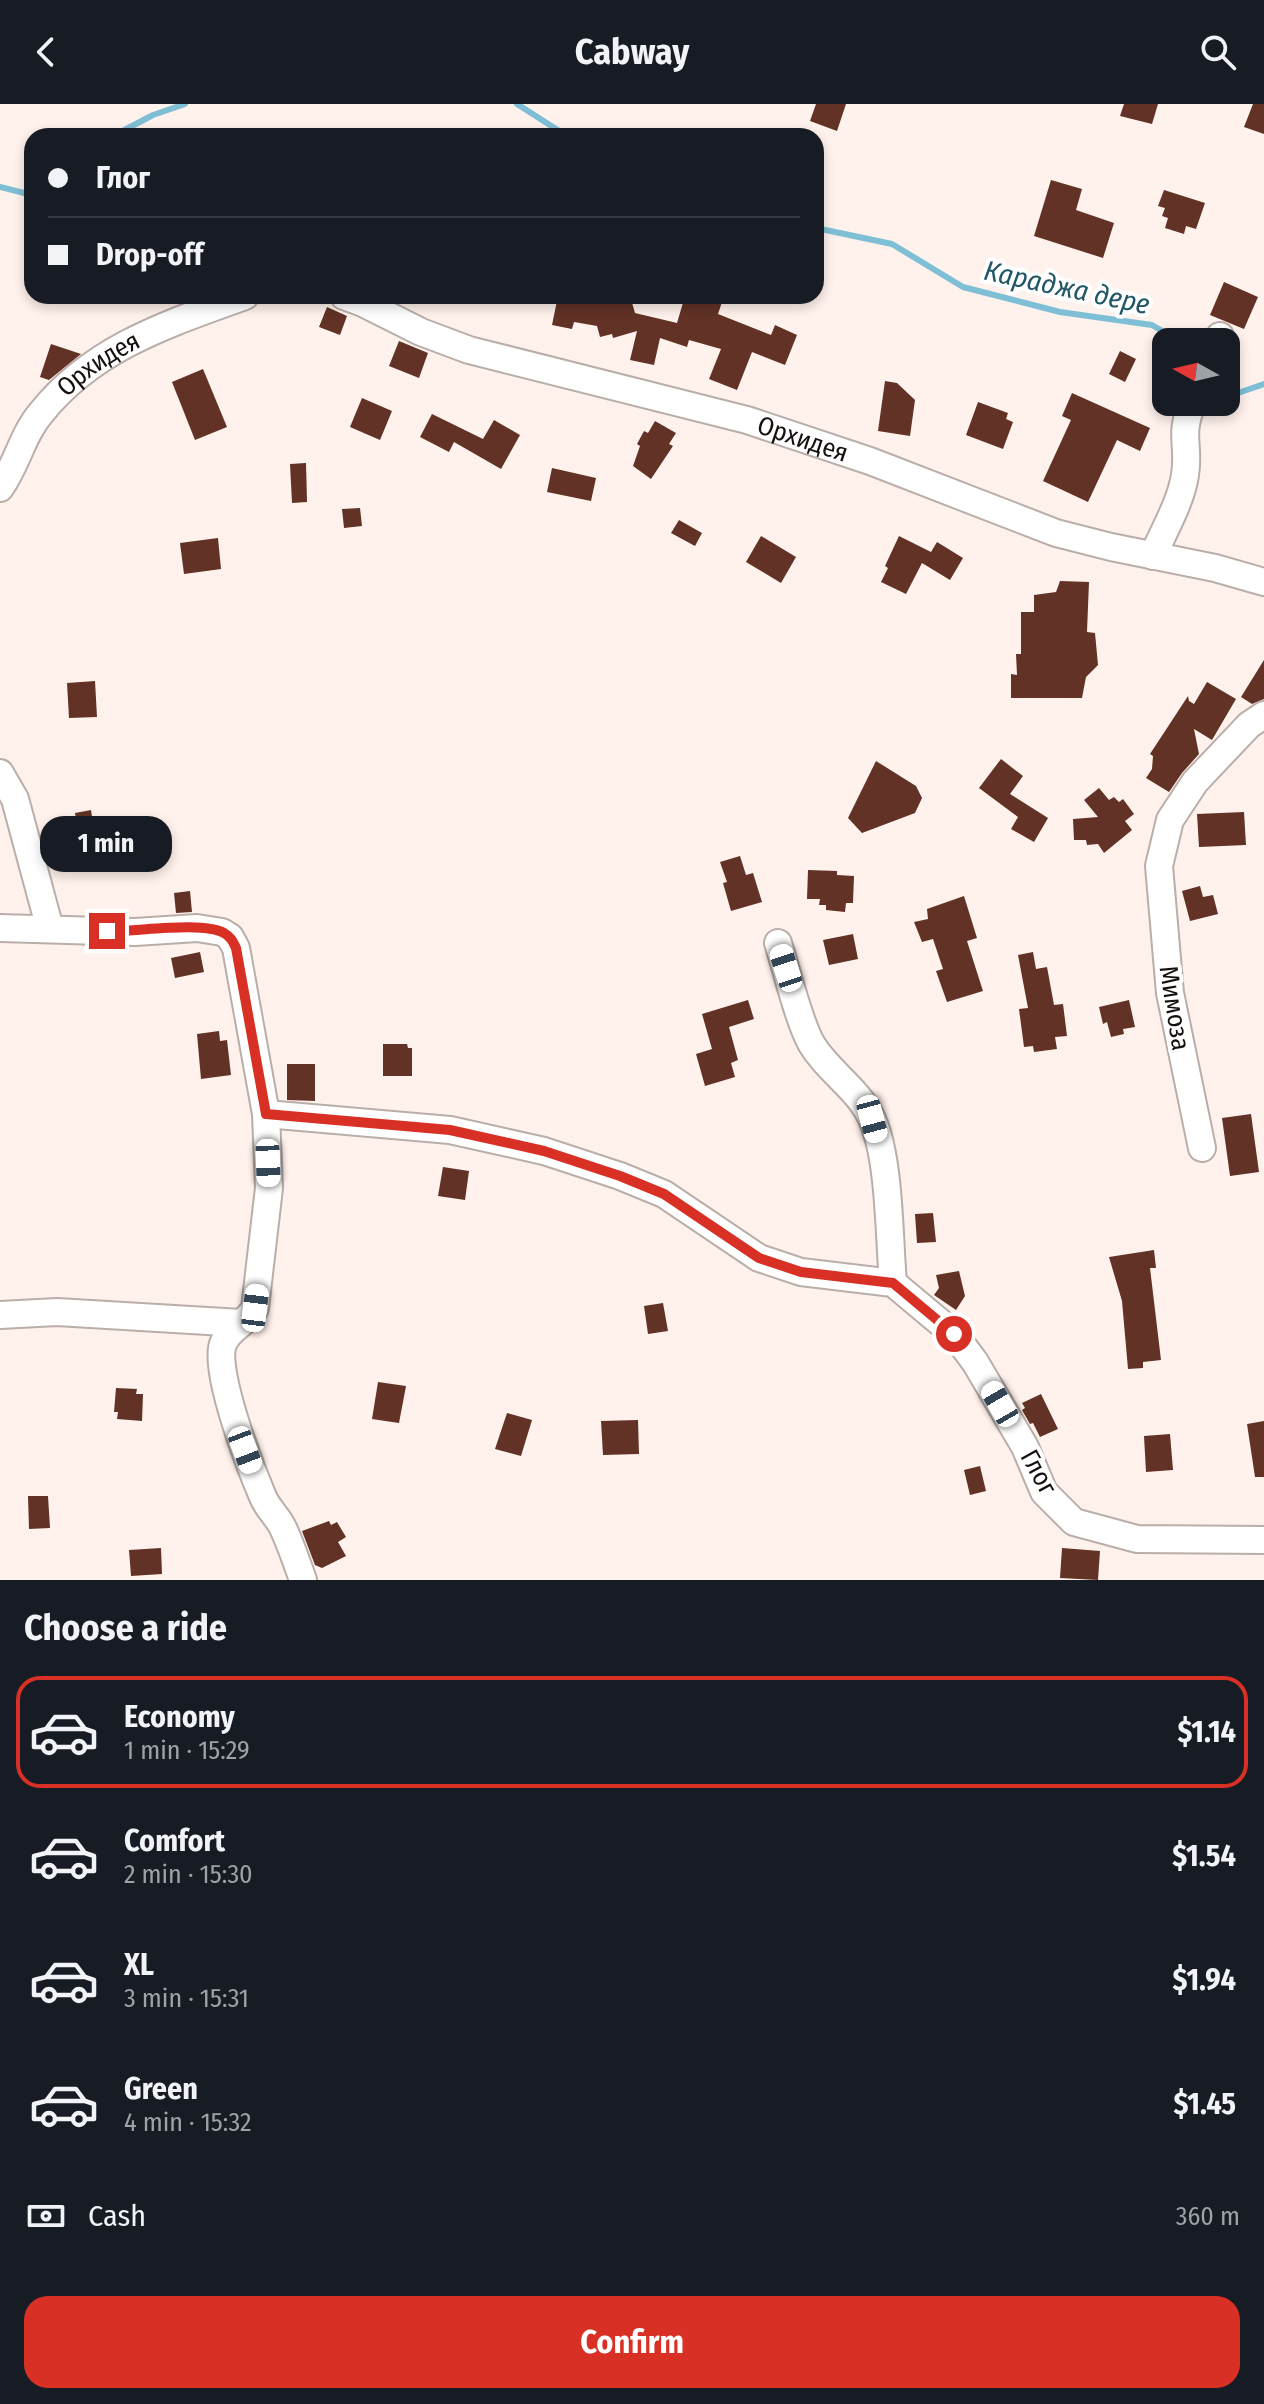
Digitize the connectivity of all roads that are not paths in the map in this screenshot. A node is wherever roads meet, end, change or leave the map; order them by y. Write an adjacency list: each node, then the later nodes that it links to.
1 (225, 304): 4 (street, Орхидея)
2 (361, 304): 5 (street, Орхидея)
3 (1189, 416): 5 (street)
4 (0, 488)
5 (1153, 556): 6 (street, Орхидея)
6 (1264, 582)
7 (1264, 715): 13 (street, Мимоза)
8 (0, 773): 10 (street)
9 (0, 928): 10 (street)
10 (50, 929): 12 (street)
11 (778, 943): 14 (street)
12 (266, 1114): 14 (street); 16 (street)
13 (1202, 1148)
14 (893, 1283): 17 (street, Глог)
15 (0, 1315): 16 (street)
16 (241, 1323): 18 (street)
17 (1264, 1540)
18 (303, 1580)

